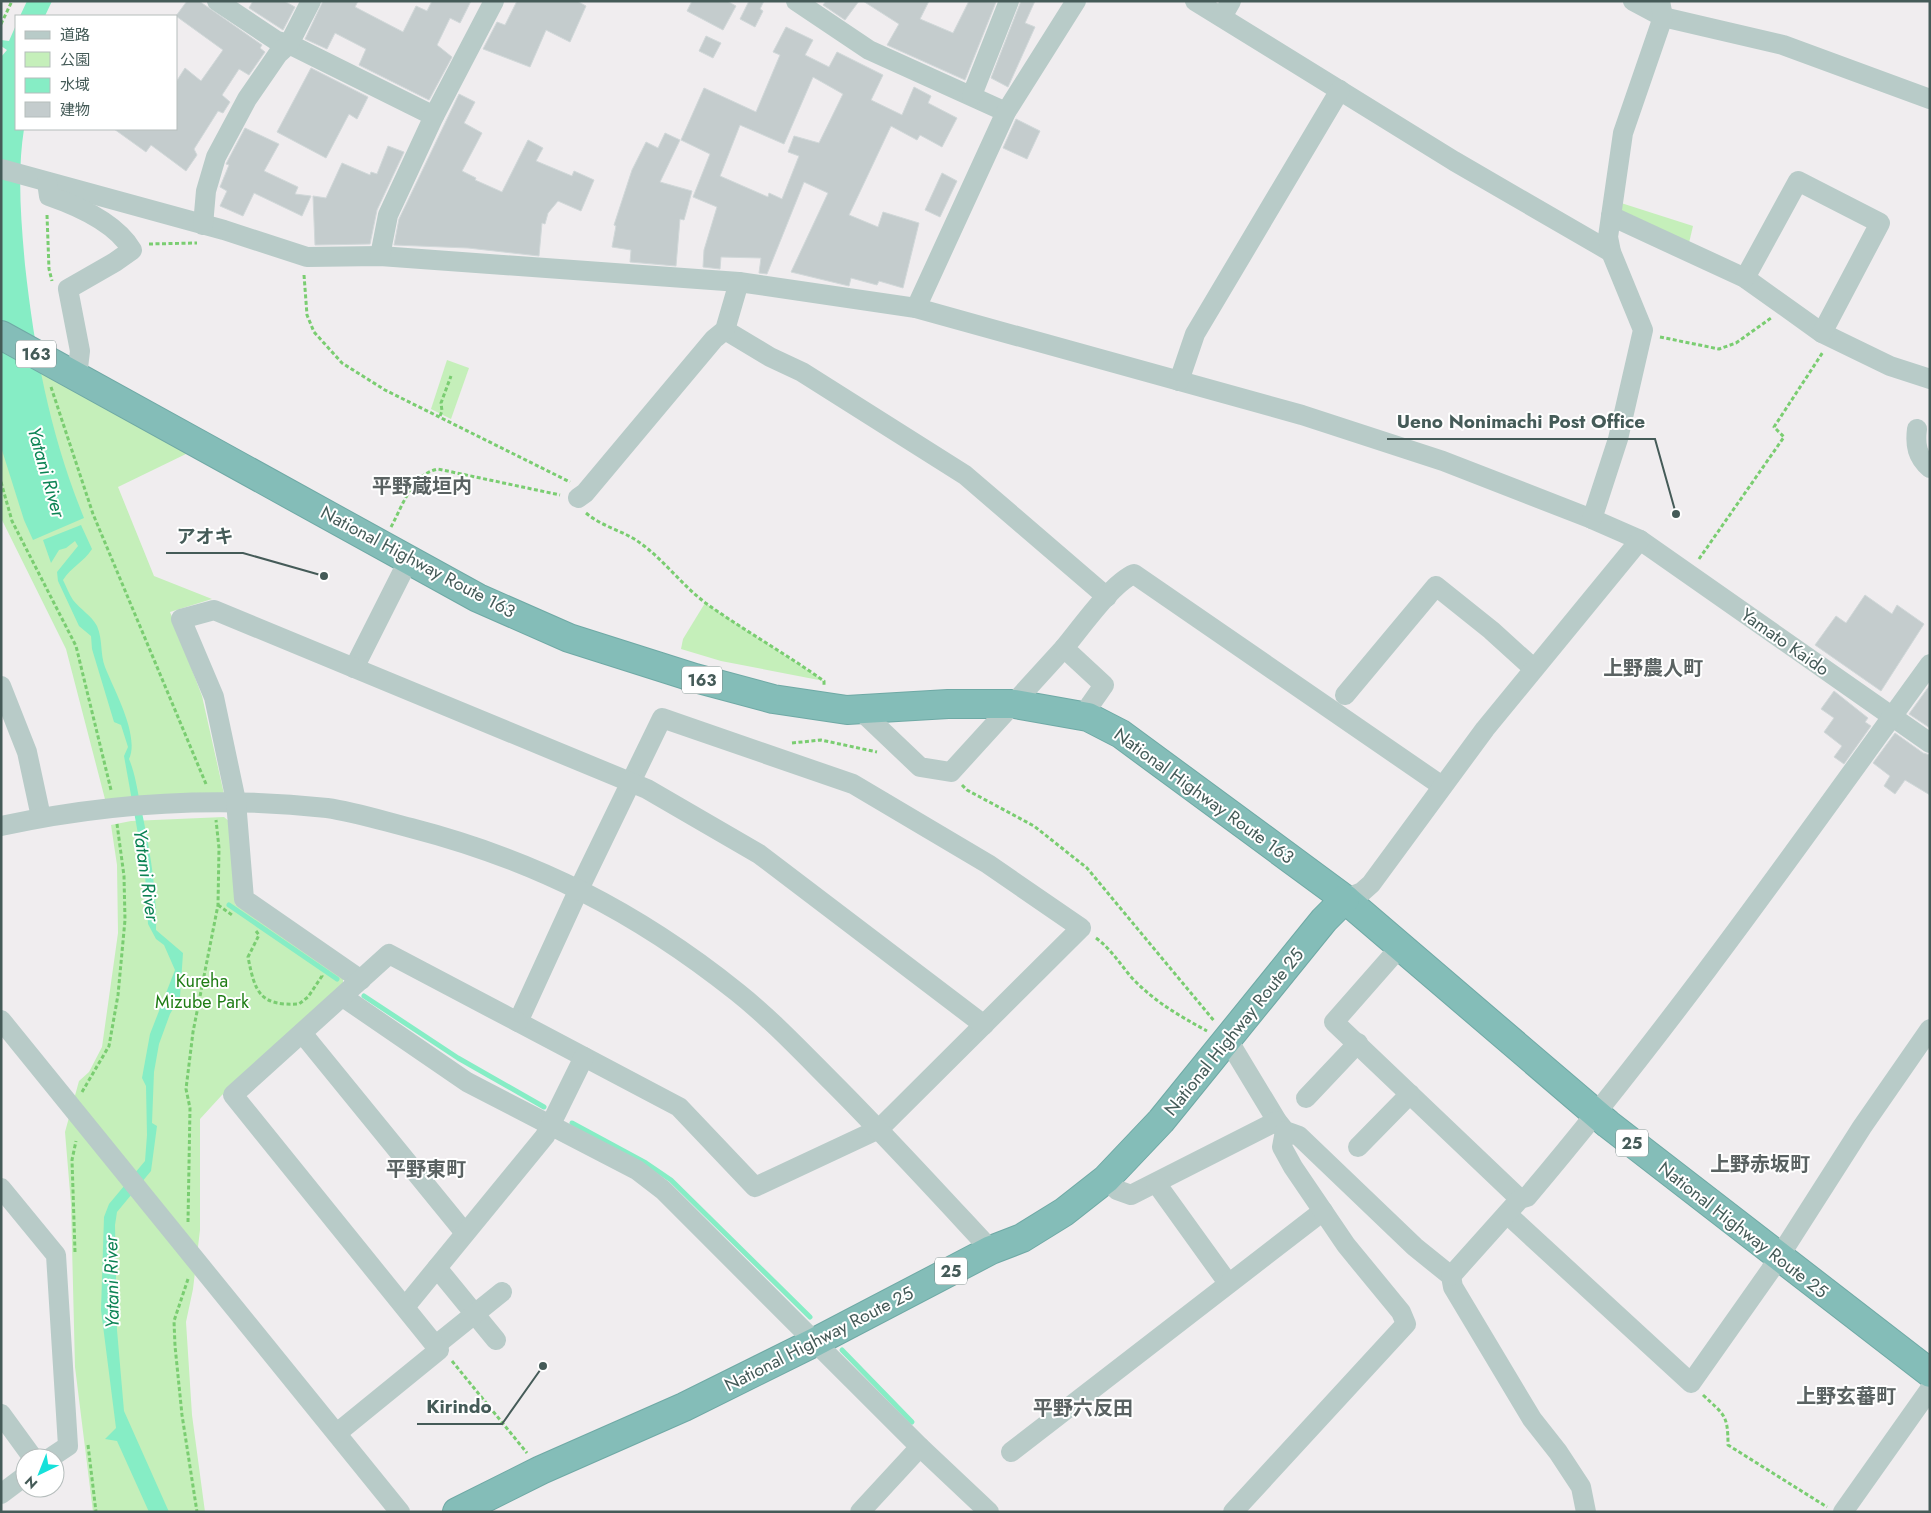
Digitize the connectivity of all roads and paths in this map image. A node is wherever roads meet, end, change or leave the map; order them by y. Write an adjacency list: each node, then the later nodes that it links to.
1 (12, 1): 12 (path)
2 (216, 1): 13 (street)
3 (311, 1): 13 (street)
4 (494, 1): 18 (street)
5 (796, 1): 15 (street)
6 (1010, 1): 15 (street)
7 (1076, 1): 17 (street)
8 (1194, 1): 10 (street)
9 (1633, 1): 11 (street)
10 (1226, 9): 14 (street)
11 (1661, 9): 16 (street); 21 (street)
12 (1, 24)
13 (290, 44): 18 (street); 22 (street)
14 (1340, 90): 25 (street); 39 (street)
15 (972, 95): 17 (street)
16 (1930, 99)
17 (1006, 112): 31 (street)
18 (434, 116): 26 (street)
19 (1, 169): 20 (street, Yamato Kaido)
20 (43, 181): 22 (street, Yamato Kaido); 24 (street)
21 (1612, 216): 25 (street); 28 (street)
22 (203, 224): 23 (street, Yamato Kaido)
23 (224, 230): 24 (path); 27 (street, Yamato Kaido)
24 (132, 250): 36 (street)
25 (1611, 252): 33 (street)
26 (380, 256): 27 (street, Yamato Kaido); 29 (street, Yamato Kaido)
27 (307, 257): 40 (path)
28 (1745, 278): 30 (street); 35 (street)
29 (739, 282): 31 (street, Yamato Kaido); 32 (street)
30 (1784, 306): 33 (path); 35 (street)
31 (916, 308): 39 (street, Yamato Kaido)
32 (725, 330): 44 (street); 50 (street)
33 (1644, 330): 45 (street)
34 (1, 335): 36 (highway, National Highway Route 163 / 163)
35 (1827, 336): 38 (street); 49 (path)
36 (66, 371): 48 (highway, National Highway Route 163 / 163); 68 (path)
37 (450, 376): 40 (path)
38 (1930, 379)
39 (1179, 381): 45 (street, Yamato Kaido)
40 (440, 416): 44 (path)
41 (1917, 429): 42 (street)
42 (1930, 468)
43 (1, 482): 69 (path)
44 (578, 498): 46 (path); 56 (path)
45 (1592, 519): 47 (street, Yamato Kaido)
46 (391, 528)
47 (1640, 540): 49 (street, Yamato Kaido); 54 (street)
48 (409, 559): 53 (street); 59 (highway, National Highway Route 163 / 163)
49 (1689, 574): 60 (street, Yamato Kaido)
50 (1107, 597): 51 (street); 67 (street)
51 (1064, 648): 58 (street); 61 (street)
52 (1930, 664): 60 (street)
53 (354, 668): 66 (street); 68 (street)
54 (1533, 668): 57 (street); 67 (street)
55 (1, 686): 70 (street)
56 (824, 687)
57 (1345, 696)
58 (1015, 704): 59 (highway, National Highway Route 163 / 163); 61 (highway, National Highway Route 163 / 163); 65 (street)
59 (859, 709): 65 (street)
60 (1892, 716): 62 (street, Yamato Kaido); 95 (street)
61 (1088, 717): 73 (highway, National Highway Route 163 / 163)
62 (1930, 743)
63 (767, 754): 64 (path); 66 (street); 77 (street)
64 (882, 755)
65 (951, 772): 89 (path)
66 (630, 782): 72 (street); 86 (street)
67 (1442, 786): 73 (street)
68 (221, 802): 69 (street); 72 (street); 74 (path); 82 (street)
69 (117, 807): 70 (street); 92 (path)
70 (41, 817): 71 (street)
71 (1, 826)
72 (579, 889): 85 (street); 98 (street)
73 (1344, 900): 80 (highway, National Highway Route 25 / 25); 89 (highway, National Highway Route 25 / 25)
74 (218, 905): 75 (path); 106 (path)
75 (237, 918)
76 (253, 927): 79 (path)
77 (1081, 928): 86 (street); 89 (path)
78 (265, 934): 79 (path)
79 (259, 935): 81 (path)
80 (1400, 947): 90 (street); 95 (highway, National Highway Route 25 / 25)
81 (318, 972)
82 (361, 980): 83 (street); 85 (street)
83 (343, 996): 88 (street); 96 (street)
84 (1, 1020): 106 (street)
85 (518, 1022): 91 (street)
86 (984, 1025): 98 (street)
87 (1930, 1029): 109 (street)
88 (302, 1033): 107 (street); 115 (street)
89 (1220, 1033): 97 (street); 100 (highway, National Highway Route 25 / 25)
90 (1358, 1043): 93 (street); 94 (street)
91 (584, 1057): 96 (street); 98 (street)
92 (82, 1092)
93 (1410, 1094): 99 (street); 103 (street)
94 (1306, 1098)
95 (1596, 1115): 103 (street); 109 (highway, National Highway Route 25 / 25)
96 (552, 1125): 107 (street); 118 (street)
97 (1281, 1126): 101 (street); 104 (street); 112 (street)
98 (879, 1129): 108 (street)
99 (1358, 1147)
100 (1106, 1179): 101 (street); 108 (highway, National Highway Route 25 / 25)
101 (1156, 1183): 113 (street)
102 (1, 1188): 126 (street)
103 (1520, 1199): 105 (street)
104 (1322, 1211): 113 (street); 136 (street)
105 (1507, 1214): 112 (street); 121 (street)
106 (185, 1233): 123 (street)
107 (465, 1233): 110 (street)
108 (991, 1250): 118 (highway, National Highway Route 25 / 25)
109 (1778, 1258): 120 (highway, National Highway Route 25 / 25); 121 (street)
110 (437, 1268): 115 (street); 116 (street)
111 (189, 1274): 131 (path)
112 (1451, 1276): 137 (street)
113 (1228, 1283): 127 (street)
114 (502, 1292): 116 (street)
115 (405, 1307): 119 (street)
116 (475, 1314): 117 (street); 119 (street)
117 (496, 1340)
118 (815, 1342): 124 (street); 133 (highway, National Highway Route 25 / 25)
119 (437, 1347): 123 (street); 128 (path)
120 (1927, 1370): 139 (street)
121 (1691, 1383): 138 (path)
122 (1, 1414): 125 (street)
123 (337, 1433): 132 (street)
124 (920, 1447): 134 (street); 135 (street)
125 (26, 1448)
126 (65, 1448)
127 (1011, 1452)
128 (530, 1457)
129 (15, 1484): 130 (street)
130 (1, 1494)
131 (197, 1512)
132 (400, 1512)
133 (457, 1512)
134 (860, 1512)
135 (989, 1512)
136 (1233, 1512)
137 (1586, 1512)
138 (1834, 1512)
139 (1843, 1512)

